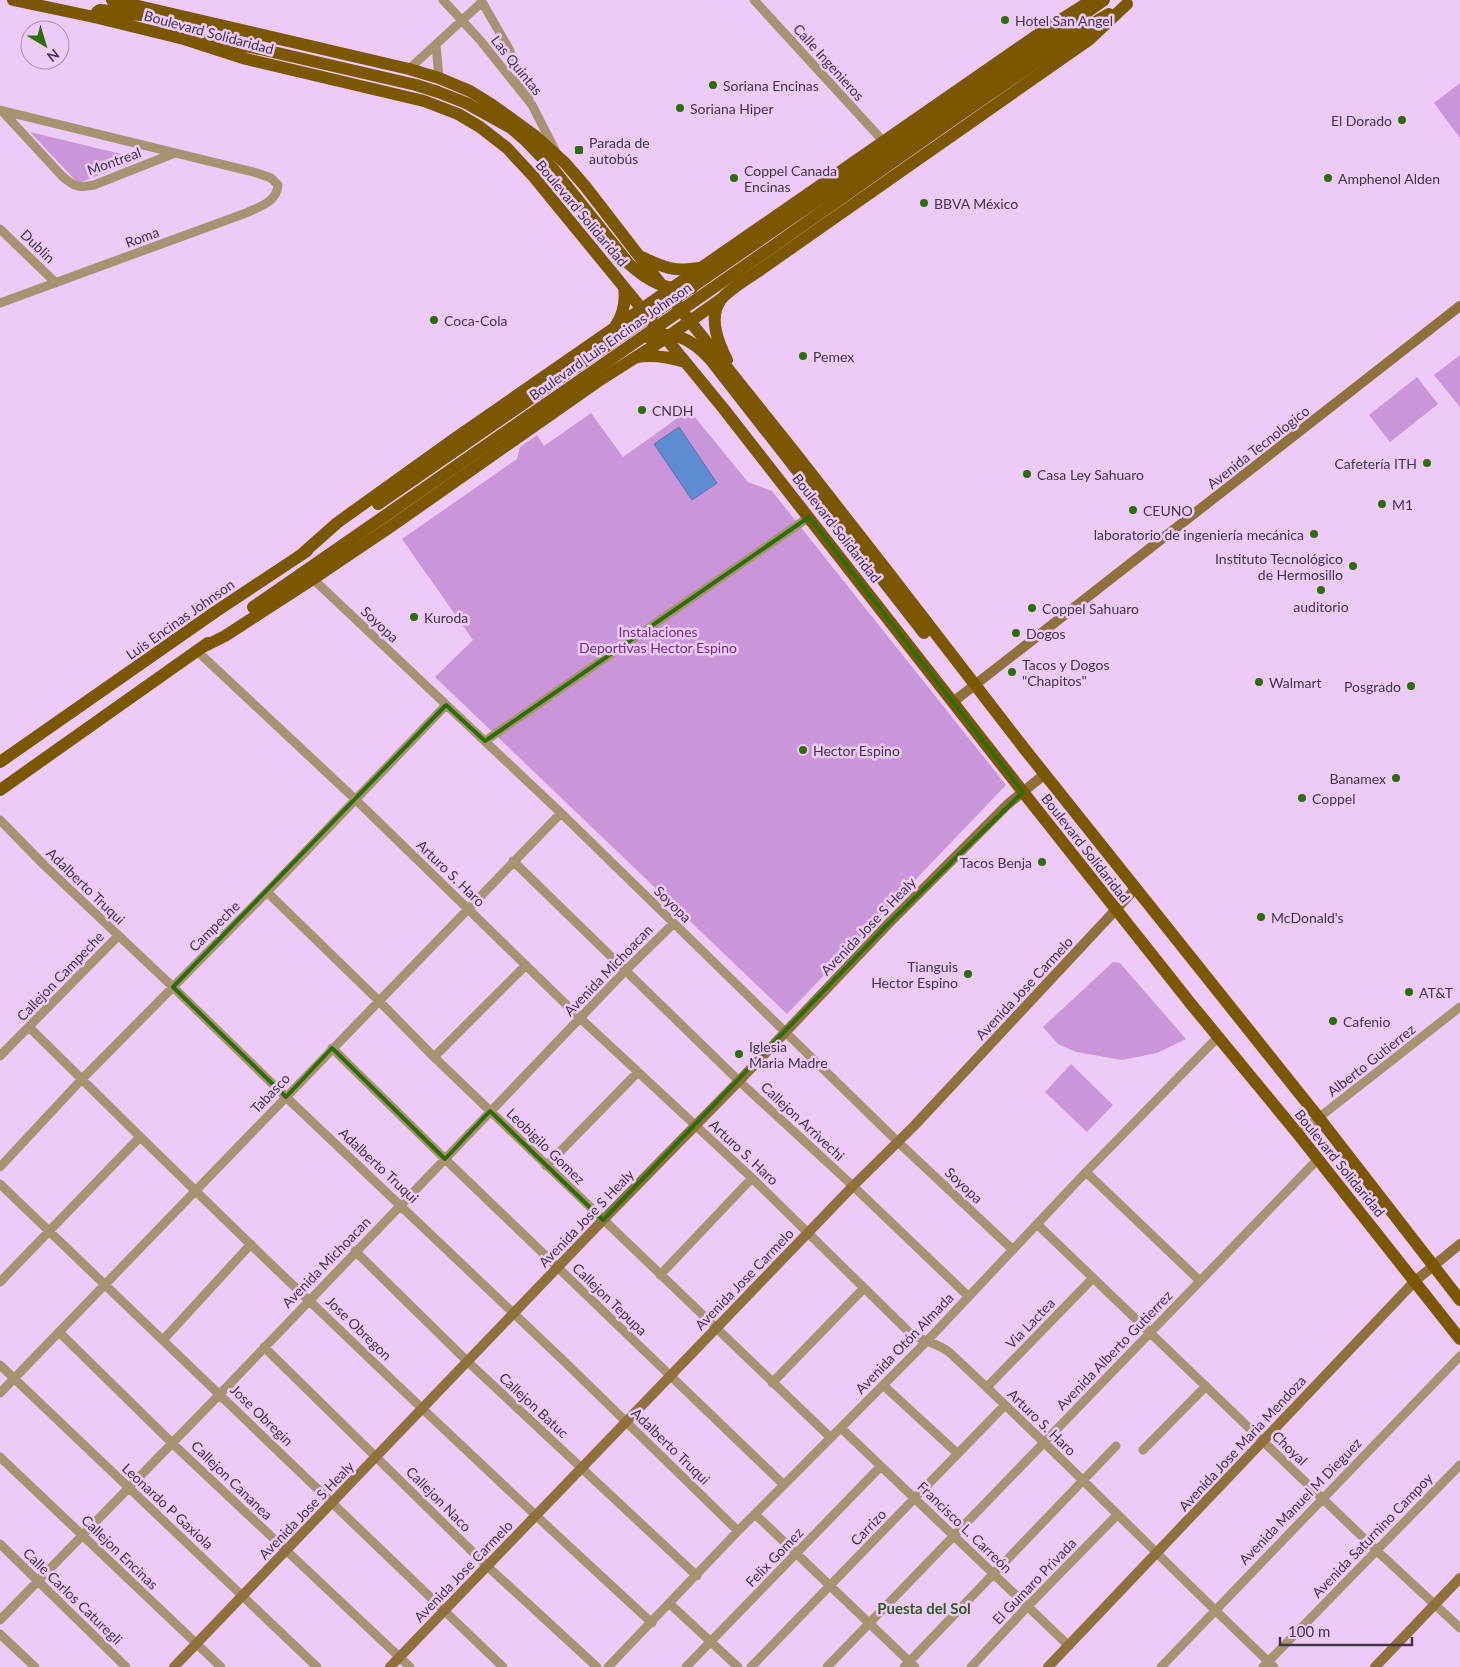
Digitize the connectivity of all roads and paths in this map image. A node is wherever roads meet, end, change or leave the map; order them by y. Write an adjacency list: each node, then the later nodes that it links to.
1 (13, 0): 10 (main road, Boulevard Solidaridad)
2 (112, 0): 9 (main road, Boulevard Solidaridad)
3 (443, 0): 11 (street, Las Quintas)
4 (754, 0): 19 (street, Calle Ingenieros)
5 (1092, 0): 19 (main road)
6 (1104, 0): 18 (main road)
7 (482, 1): 11 (street); 16 (street)
8 (1130, 2): 18 (main road); 32 (main road)
9 (165, 12): 10 (main road); 14 (main road, Boulevard Solidaridad)
10 (94, 17): 12 (main road, Boulevard Solidaridad)
11 (461, 20): 13 (street); 16 (street, Las Quintas)
12 (184, 39): 24 (main road, Boulevard Solidaridad); 26 (main road, bridge)
13 (436, 45): 14 (street); 15 (street)
14 (409, 69): 15 (main road, Boulevard Solidaridad)
15 (439, 78): 21 (main road, Boulevard Solidaridad)
16 (532, 105): 21 (street, Las Quintas)
17 (1, 111): 20 (street, Montreal); 20 (street, Montreal)
18 (932, 127): 26 (main road, Boulevard Luis Encinas Johnson, bridge); 41 (main road, Boulevard Luis Encinas Johnson, bridge)
19 (884, 142): 28 (main road)
20 (175, 153): 22 (street, Montreal)
21 (558, 156): 23 (main road, Boulevard Solidaridad)
22 (275, 182): 29 (street, Roma)
23 (597, 201): 24 (main road); 27 (main road, Boulevard Solidaridad)
24 (571, 223): 30 (main road, Boulevard Solidaridad)
25 (0, 229): 29 (street, Dublin)
26 (762, 254): 46 (main road, Boulevard Luis Encinas Johnson, bridge)
27 (639, 256): 28 (main road); 31 (main road, Boulevard Solidaridad)
28 (702, 268): 31 (main road)
29 (56, 283): 33 (street, Roma)
30 (624, 287): 35 (main road, Boulevard Solidaridad); 37 (main road)
31 (666, 291): 35 (main road); 36 (main road, Boulevard Solidaridad)
32 (720, 300): 36 (main road); 42 (main road)
33 (0, 302)
34 (1460, 306): 49 (street, Avenida Tecnologico)
35 (642, 308): 37 (main road); 38 (main road, Boulevard Solidaridad)
36 (690, 321): 38 (main road); 42 (main road, Boulevard Solidaridad)
37 (613, 328): 45 (main road)
38 (666, 338): 39 (main road); 40 (main road, Boulevard Solidaridad)
39 (635, 358): 40 (main road); 46 (main road)
40 (685, 362): 44 (main road, Boulevard Solidaridad)
41 (573, 370): 43 (main road, Boulevard Luis Encinas Johnson, bridge); 48 (main road, bridge)
42 (736, 378): 48 (main road, Boulevard Solidaridad)
43 (378, 504): 45 (main road, Luis Encinas Johnson)
44 (809, 517): 50 (main road, Boulevard Solidaridad); 52 (street)
45 (301, 555): 53 (main road, Luis Encinas Johnson)
46 (307, 576): 47 (main road); 51 (street, Soyopa)
47 (200, 649): 55 (main road); 57 (street, Arturo S. Haro)
48 (953, 656): 49 (main road, Boulevard Solidaridad)
49 (976, 685): 50 (street, Avenida Tecnologico); 54 (main road, Boulevard Solidaridad)
50 (954, 702): 56 (main road, Boulevard Solidaridad)
51 (446, 705): 52 (street, Soyopa); 57 (street, Campeche)
52 (485, 742): 58 (street, Soyopa)
53 (0, 762)
54 (1045, 774): 56 (street, Avenida Jose S Healy); 61 (main road, Boulevard Solidaridad)
55 (0, 790)
56 (1022, 792): 64 (main road, Boulevard Solidaridad); 74 (street, Avenida Jose S Healy)
57 (356, 799): 62 (street, Campeche); 63 (street, Arturo S. Haro)
58 (561, 813): 60 (street, Tabasco); 65 (street, Soyopa)
59 (0, 820): 66 (street, Adalberto Truqui)
60 (513, 861): 63 (street, Tabasco); 68 (street, Callejon Arrivechi)
61 (1136, 888): 64 (street, Avenida Jose Carmelo); 84 (main road, Boulevard Solidaridad)
62 (267, 892): 69 (street, Campeche); 70 (street, Leobigilo Gomez)
63 (468, 908): 67 (street, Arturo S. Haro); 70 (street, Tabasco)
64 (1115, 909): 75 (main road, Boulevard Solidaridad); 88 (street, Avenida Jose Carmelo)
65 (673, 924): 68 (street, Avenida Michoacan); 74 (street, Soyopa)
66 (118, 936): 69 (street, Adalberto Truqui); 73 (street, Callejon Campeche)
67 (526, 965): 72 (street, Arturo S. Haro); 78 (street)
68 (626, 970): 72 (street, Avenida Michoacan); 81 (street, Callejon Arrivechi)
69 (173, 987): 80 (street, Campeche); 82 (street, Adalberto Truqui)
70 (379, 1001): 76 (street, Tabasco); 78 (street, Leobigilo Gomez)
71 (1460, 1007): 84 (street, Alberto Gutierrez)
72 (580, 1018): 79 (street, Arturo S. Haro); 83 (street, Avenida Michoacan)
73 (29, 1027): 77 (street, Callejon Campeche); 80 (street, Jose Obregon)
74 (786, 1032): 81 (street, Avenida Jose S Healy); 88 (street, Soyopa)
75 (1218, 1037): 86 (main road, Boulevard Solidaridad); 93 (street, Avenida Otón Almada)
76 (332, 1048): 82 (street, Tabasco); 89 (street, Callejon Tepupa)
77 (0, 1056)
78 (434, 1057): 83 (street, Leobigilo Gomez)
79 (638, 1072): 85 (street, Arturo S. Haro); 91 (street)
80 (82, 1079): 87 (street, Jose Obregon); 92 (street, Campeche)
81 (739, 1081): 85 (street, Avenida Jose S Healy); 96 (street, Callejon Arrivechi)
82 (286, 1096): 97 (street, Tabasco); 98 (street, Adalberto Truqui)
83 (490, 1111): 89 (street, Avenida Michoacan); 91 (street, Leobigilo Gomez)
84 (1319, 1118): 86 (street, Alberto Gutierrez); 107 (main road, Boulevard Solidaridad)
85 (695, 1126): 94 (street, Arturo S. Haro); 99 (street, Avenida Jose S Healy)
86 (1298, 1134): 90 (main road, Boulevard Solidaridad)
87 (140, 1137): 97 (street, Jose Obregon); 101 (street)
88 (898, 1142): 96 (street, Avenida Jose Carmelo); 105 (street, Soyopa)
89 (445, 1158): 98 (street, Avenida Michoacan); 108 (street, Callejon Tepupa)
90 (1318, 1160): 111 (main road, Boulevard Solidaridad); 112 (street, Avenida Alberto Gutierrez)
91 (546, 1166): 99 (street, Leobigilo Gomez)
92 (0, 1167)
93 (1086, 1172): 100 (street, Avenida Otón Almada); 112 (street)
94 (752, 1178): 102 (street, Arturo S. Haro); 109 (street)
95 (0, 1184): 101 (street, Jose Obregin)
96 (853, 1186): 102 (street, Avenida Jose Carmelo); 116 (street, Callejon Arrivechi)
97 (196, 1191): 103 (street, Jose Obregon); 114 (street, Tabasco)
98 (401, 1205): 106 (street, Avenida Michoacan); 119 (street, Adalberto Truqui)
99 (602, 1220): 108 (street, Avenida Jose S Healy); 109 (street, Leobigilo Gomez)
100 (1038, 1225): 105 (street, Avenida Otón Almada); 110 (street, Choyal)
101 (50, 1231): 113 (street); 114 (street, Jose Obregin)
102 (808, 1232): 115 (street, Arturo S. Haro); 120 (street, Avenida Jose Carmelo)
103 (251, 1244): 117 (street, Jose Obregon); 124 (street)
104 (1460, 1244): 107 (street, Avenida Jose Maria Mendoza)
105 (1013, 1250): 116 (street, Avenida Otón Almada)
106 (355, 1251): 117 (street, Avenida Michoacan); 128 (street, Callejon Batuc)
107 (1433, 1265): 111 (street, Avenida Jose Maria Mendoza); 118 (main road, Boulevard Solidaridad)
108 (558, 1267): 119 (street, Avenida Jose S Healy); 130 (street, Callejon Tepupa)
109 (660, 1275): 120 (street, Leobigilo Gomez)
110 (1093, 1278): 122 (street, Choyal); 135 (street, Via Lactea)
111 (1415, 1280): 123 (main road, Boulevard Solidaridad); 143 (street, Avenida Jose Maria Mendoza)
112 (1200, 1281): 122 (street, Avenida Alberto Gutierrez)
113 (0, 1282)
114 (105, 1284): 121 (street, Tabasco); 124 (street, Jose Obregin)
115 (864, 1288): 125 (street, Arturo S. Haro); 132 (street)
116 (968, 1296): 125 (street, Avenida Otón Almada)
117 (309, 1300): 126 (street, Avenida Michoacan); 139 (street, Jose Obregon)
118 (1460, 1300)
119 (513, 1313): 128 (street, Avenida Jose S Healy); 140 (street, Adalberto Truqui)
120 (716, 1328): 130 (street, Avenida Jose Carmelo); 132 (street, Leobigilo Gomez)
121 (59, 1332): 131 (street, Tabasco); 145 (street, Callejon Cananea)
122 (1151, 1333): 134 (street, Choyal); 144 (street, Avenida Alberto Gutierrez)
123 (1460, 1339)
124 (164, 1340): 137 (street, Jose Obregin)
125 (926, 1342): 133 (street, Avenida Otón Almada); 135 (street, Arturo S. Haro)
126 (264, 1347): 137 (street, Avenida Michoacan); 150 (street, Callejon Naco)
127 (1460, 1356): 158 (street, Avenida Manuel M Dieguez)
128 (468, 1361): 139 (street, Avenida Jose S Healy); 153 (street, Callejon Batuc)
129 (0, 1365): 131 (street, Leonardo P Gaxiola)
130 (670, 1376): 140 (street, Avenida Jose Carmelo); 155 (street, Callejon Tepupa)
131 (14, 1379): 136 (street, Tabasco); 156 (street, Leonardo P Gaxiola)
132 (772, 1383): 142 (street, Leobigilo Gomez)
133 (883, 1385): 141 (street, Avenida Otón Almada); 148 (street)
134 (1206, 1386): 143 (street, Choyal); 147 (street)
135 (987, 1387): 138 (street, Arturo S. Haro)
136 (0, 1393)
137 (220, 1394): 145 (street, Avenida Michoacan); 159 (street, Jose Obregin)
138 (1005, 1405): 144 (street, Arturo S. Haro); 148 (street, Carrizo)
139 (422, 1408): 150 (street, Avenida Jose S Healy); 162 (street, Jose Obregon)
140 (626, 1422): 153 (street, Avenida Jose Carmelo); 163 (street, Adalberto Truqui)
141 (841, 1428): 142 (street, Avenida Otón Almada); 152 (street, Francisco L. Carreón)
142 (831, 1438): 155 (street, Avenida Otón Almada)
143 (1263, 1441): 158 (street, Choyal); 170 (street, Avenida Jose Maria Mendoza)
144 (1044, 1442): 154 (street, Arturo S. Haro); 165 (street, Avenida Alberto Gutierrez)
145 (172, 1443): 156 (street, Avenida Michoacan); 167 (street, Callejon Cananea)
146 (1116, 1446): 154 (street)
147 (1143, 1450)
148 (957, 1453): 157 (street, Carrizo)
149 (0, 1457): 164 (street, Callejon Encinas)
150 (377, 1457): 159 (street, Avenida Jose S Healy); 171 (street, Callejon Naco)
151 (1460, 1465): 168 (street, Avenida Saturnino Campoy)
152 (881, 1466): 157 (street, Francisco L. Carreón); 169 (street, Felix Gomez)
153 (581, 1468): 162 (street, Avenida Jose Carmelo); 173 (street, Callejon Batuc)
154 (1083, 1481): 161 (street, Arturo S. Haro); 172 (street)
155 (784, 1484): 160 (street, Avenida Otón Almada)
156 (128, 1488): 164 (street, Avenida Michoacan); 177 (street, Leonardo P Gaxiola)
157 (916, 1498): 165 (street, Francisco L. Carreón); 176 (street, Carrizo)
158 (1322, 1498): 168 (street, Choyal); 181 (street, Avenida Manuel M Dieguez)
159 (333, 1503): 167 (street, Avenida Jose S Healy); 182 (street, Jose Obregin)
160 (755, 1514): 163 (street, Avenida Otón Almada); 169 (street)
161 (1117, 1515): 170 (street, Arturo S. Haro); 180 (street, El Gumaro Privada)
162 (536, 1516): 171 (street, Avenida Jose Carmelo); 184 (street, Jose Obregon)
163 (738, 1531): 173 (street, Avenida Otón Almada)
164 (82, 1535): 175 (street, Avenida Michoacan); 189 (street, Callejon Encinas)
165 (954, 1536): 172 (street, Francisco L. Carreón); 185 (street, Avenida Alberto Gutierrez)
166 (0, 1544): 175 (street, Calle Carlos Caturegli)
167 (286, 1550): 177 (street, Avenida Jose S Healy); 191 (street, Callejon Cananea)
168 (1376, 1550): 179 (street, Choyal); 193 (street, Avenida Saturnino Campoy)
169 (796, 1553): 176 (street); 188 (street, Felix Gomez)
170 (1156, 1554): 181 (street, Arturo S. Haro); 190 (street, Avenida Jose Maria Mendoza)
171 (486, 1565): 182 (street, Avenida Jose Carmelo); 202 (street, Callejon Naco)
172 (993, 1573): 180 (street, Francisco L. Carreón); 192 (street)
173 (697, 1576): 178 (street, Avenida Otón Almada)
174 (1460, 1578): 179 (street)
175 (38, 1581): 183 (street, Avenida Michoacan); 195 (street, Calle Carlos Caturegli)
176 (830, 1586): 185 (street); 206 (street, Carrizo)
177 (243, 1596): 189 (street, Avenida Jose S Healy); 198 (street, Leonardo P Gaxiola)
178 (670, 1604): 184 (street, Avenida Otón Almada); 188 (street)
179 (1434, 1605): 186 (street, Choyal); 211 (street)
180 (1027, 1607): 190 (street, Francisco L. Carreón); 208 (street, El Gumaro Privada)
181 (1215, 1609): 193 (street, Arturo S. Haro); 210 (street, Avenida Manuel M Dieguez)
182 (444, 1610): 191 (street, Avenida Jose Carmelo); 201 (street, Jose Obregin)
183 (0, 1620)
184 (652, 1623): 203 (street, Avenida Otón Almada)
185 (869, 1624): 192 (street); 207 (street, Avenida Alberto Gutierrez)
186 (1460, 1628)
187 (0, 1634): 194 (street)
188 (711, 1641): 204 (street, Felix Gomez); 205 (street)
189 (196, 1644): 196 (street, Avenida Jose S Healy); 197 (street, Callejon Encinas)
190 (1069, 1646): 209 (street, Avenida Jose Maria Mendoza)
191 (399, 1657): 199 (street, Avenida Jose Carmelo); 200 (street, Callejon Cananea)
192 (909, 1665)
193 (1268, 1665)
194 (34, 1667)
195 (126, 1667)
196 (174, 1667)
197 (221, 1667)
198 (317, 1667)
199 (390, 1667)
200 (410, 1667)
201 (503, 1667)
202 (597, 1667)
203 (608, 1667)
204 (686, 1667)
205 (738, 1667)
206 (751, 1667)
207 (827, 1667)
208 (971, 1667)
209 (1048, 1667)
210 (1161, 1667)
211 (1376, 1667)

